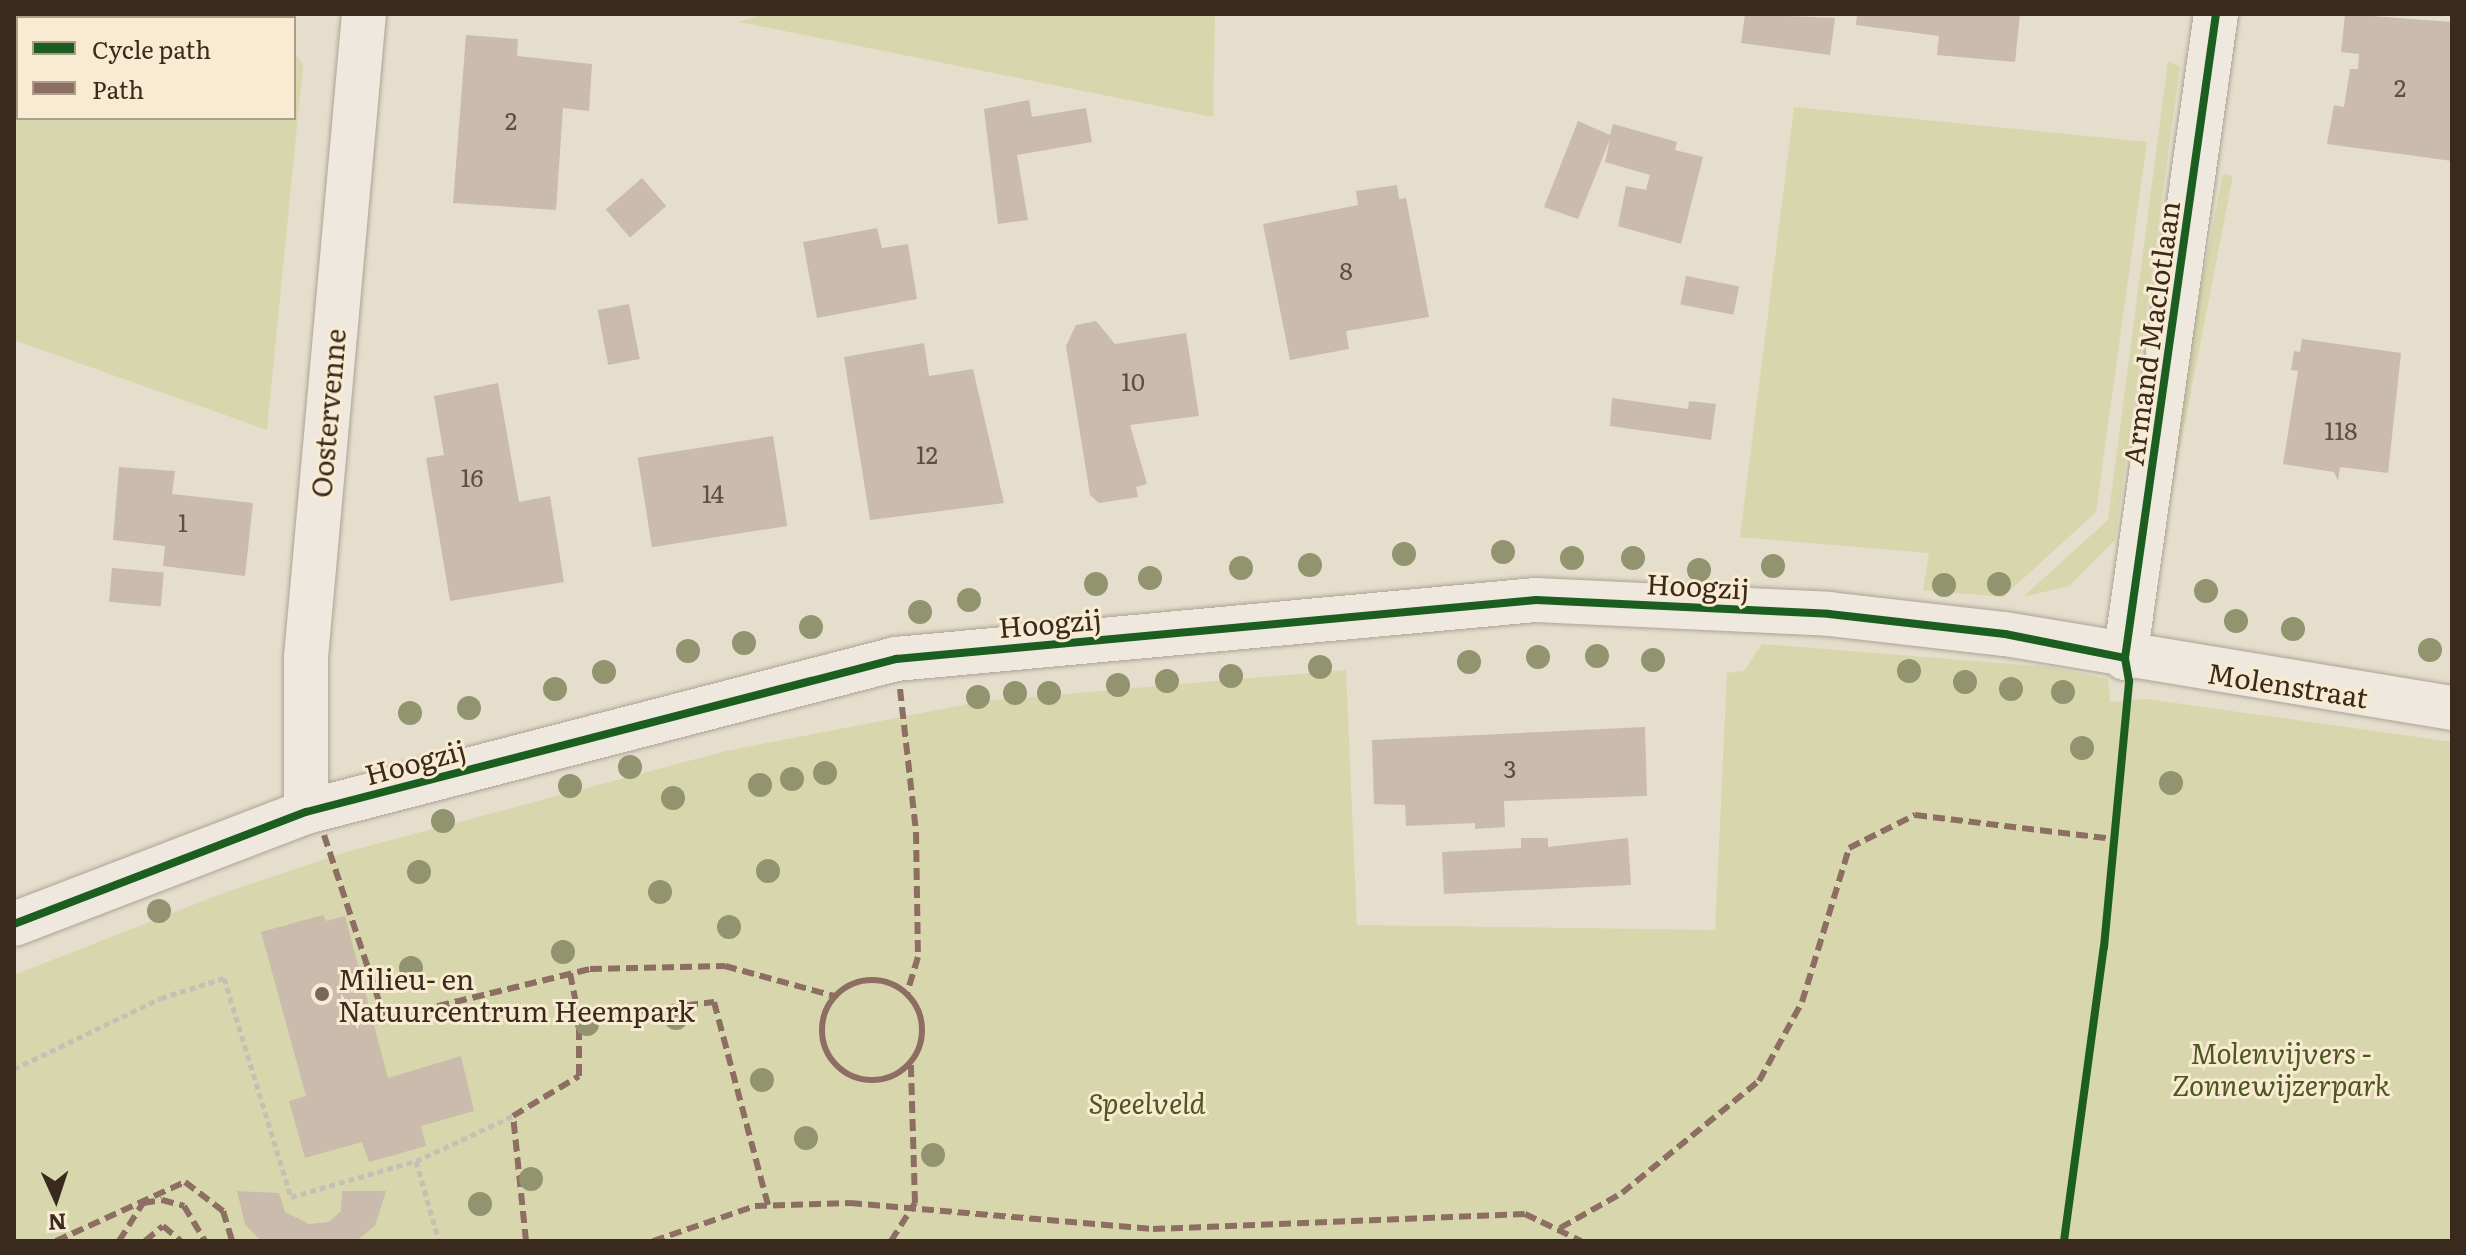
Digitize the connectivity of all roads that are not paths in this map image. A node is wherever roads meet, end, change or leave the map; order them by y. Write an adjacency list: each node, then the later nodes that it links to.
1 (364, 14): 5 (street, Oostervenne)
2 (2216, 14): 3 (street, Armand Maclotlaan)
3 (2125, 658): 4 (street, Molenstraat); 5 (street, Hoogzij)
4 (2452, 708)
5 (306, 812): 6 (street, Hoogzij)
6 (14, 924)

